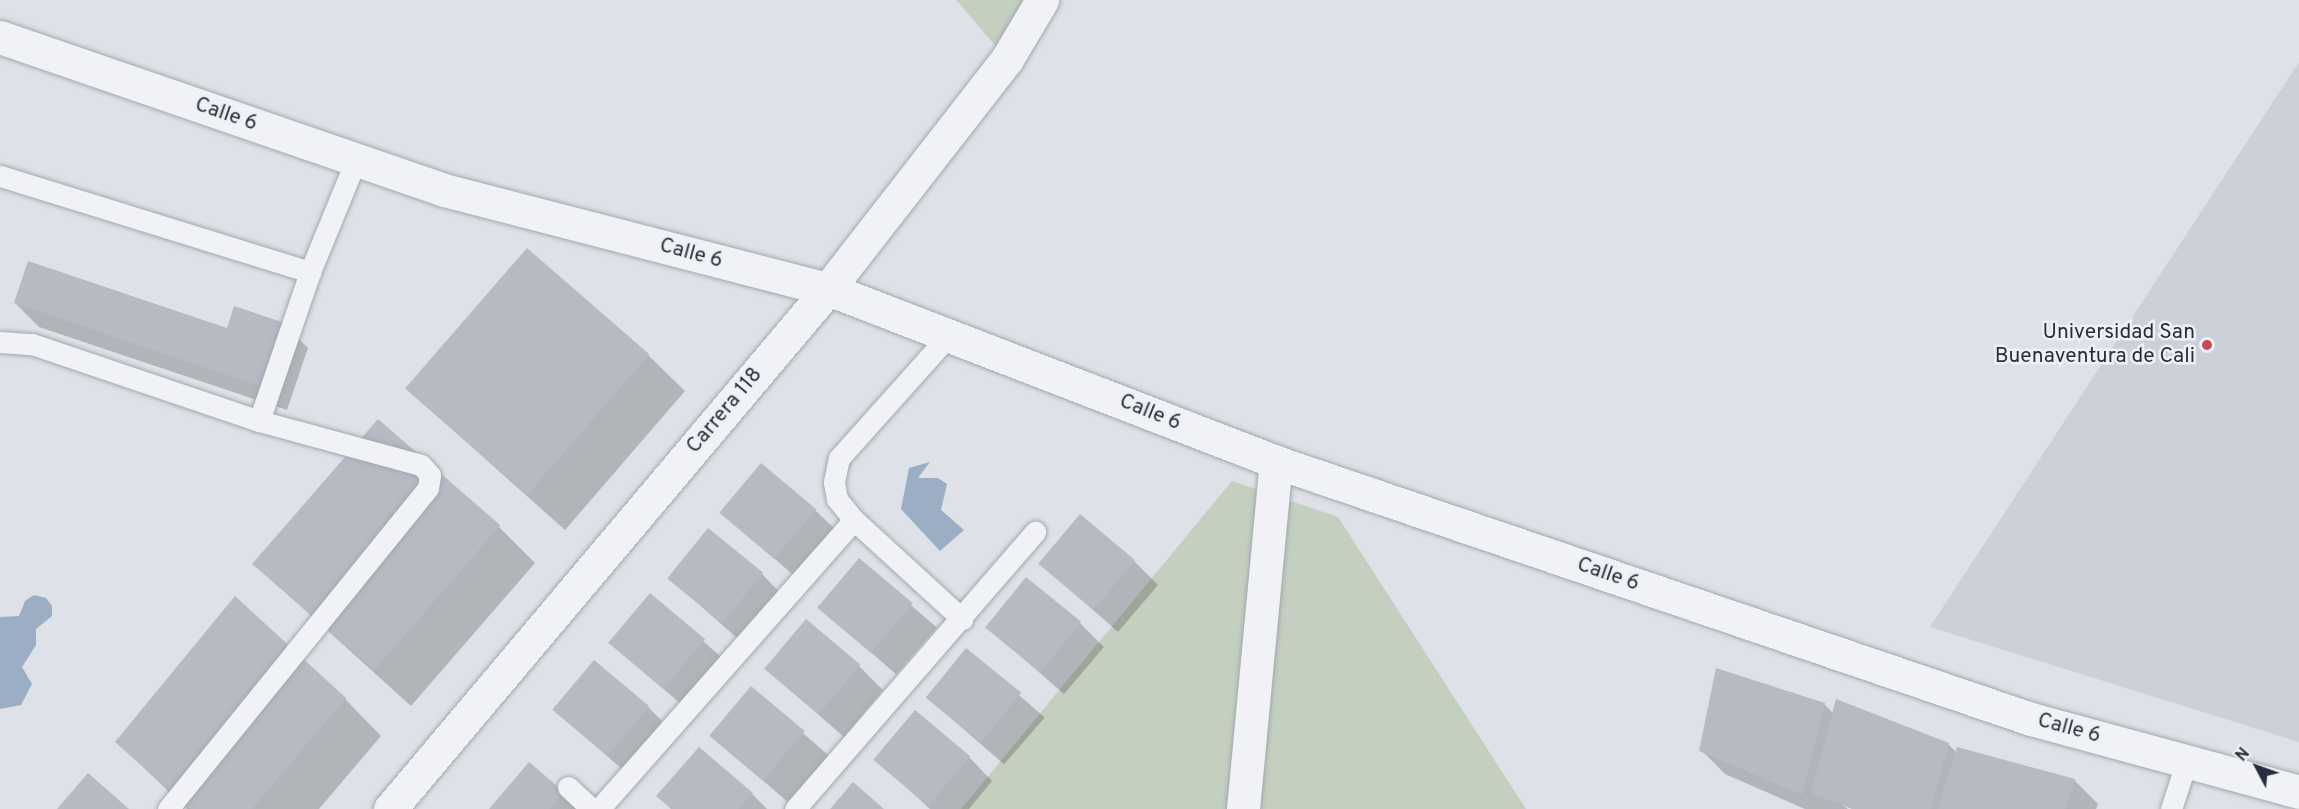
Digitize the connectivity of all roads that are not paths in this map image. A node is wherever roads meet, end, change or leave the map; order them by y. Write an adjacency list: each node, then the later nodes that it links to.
1 (1042, 0): 6 (street, Carrera 118)
2 (0, 37): 3 (street, Calle 6)
3 (356, 160): 5 (lane); 6 (street, Calle 6)
4 (0, 176): 5 (lane)
5 (310, 272): 9 (lane)
6 (828, 289): 7 (street, Calle 6); 18 (street, Carrera 118)
7 (950, 334): 10 (street, Calle 6); 11 (lane)
8 (0, 342): 9 (lane)
9 (259, 421): 17 (lane)
10 (1276, 462): 14 (street, Calle 6); 22 (street)
11 (854, 520): 13 (lane); 20 (lane)
12 (1035, 532): 13 (lane)
13 (962, 619): 21 (lane)
14 (2187, 760): 16 (street, Calle 6); 23 (lane)
15 (568, 787): 19 (lane)
16 (2299, 792)
17 (168, 809)
18 (390, 809)
19 (592, 809)
20 (599, 809)
21 (795, 809)
22 (1243, 809)
23 (2171, 809)

